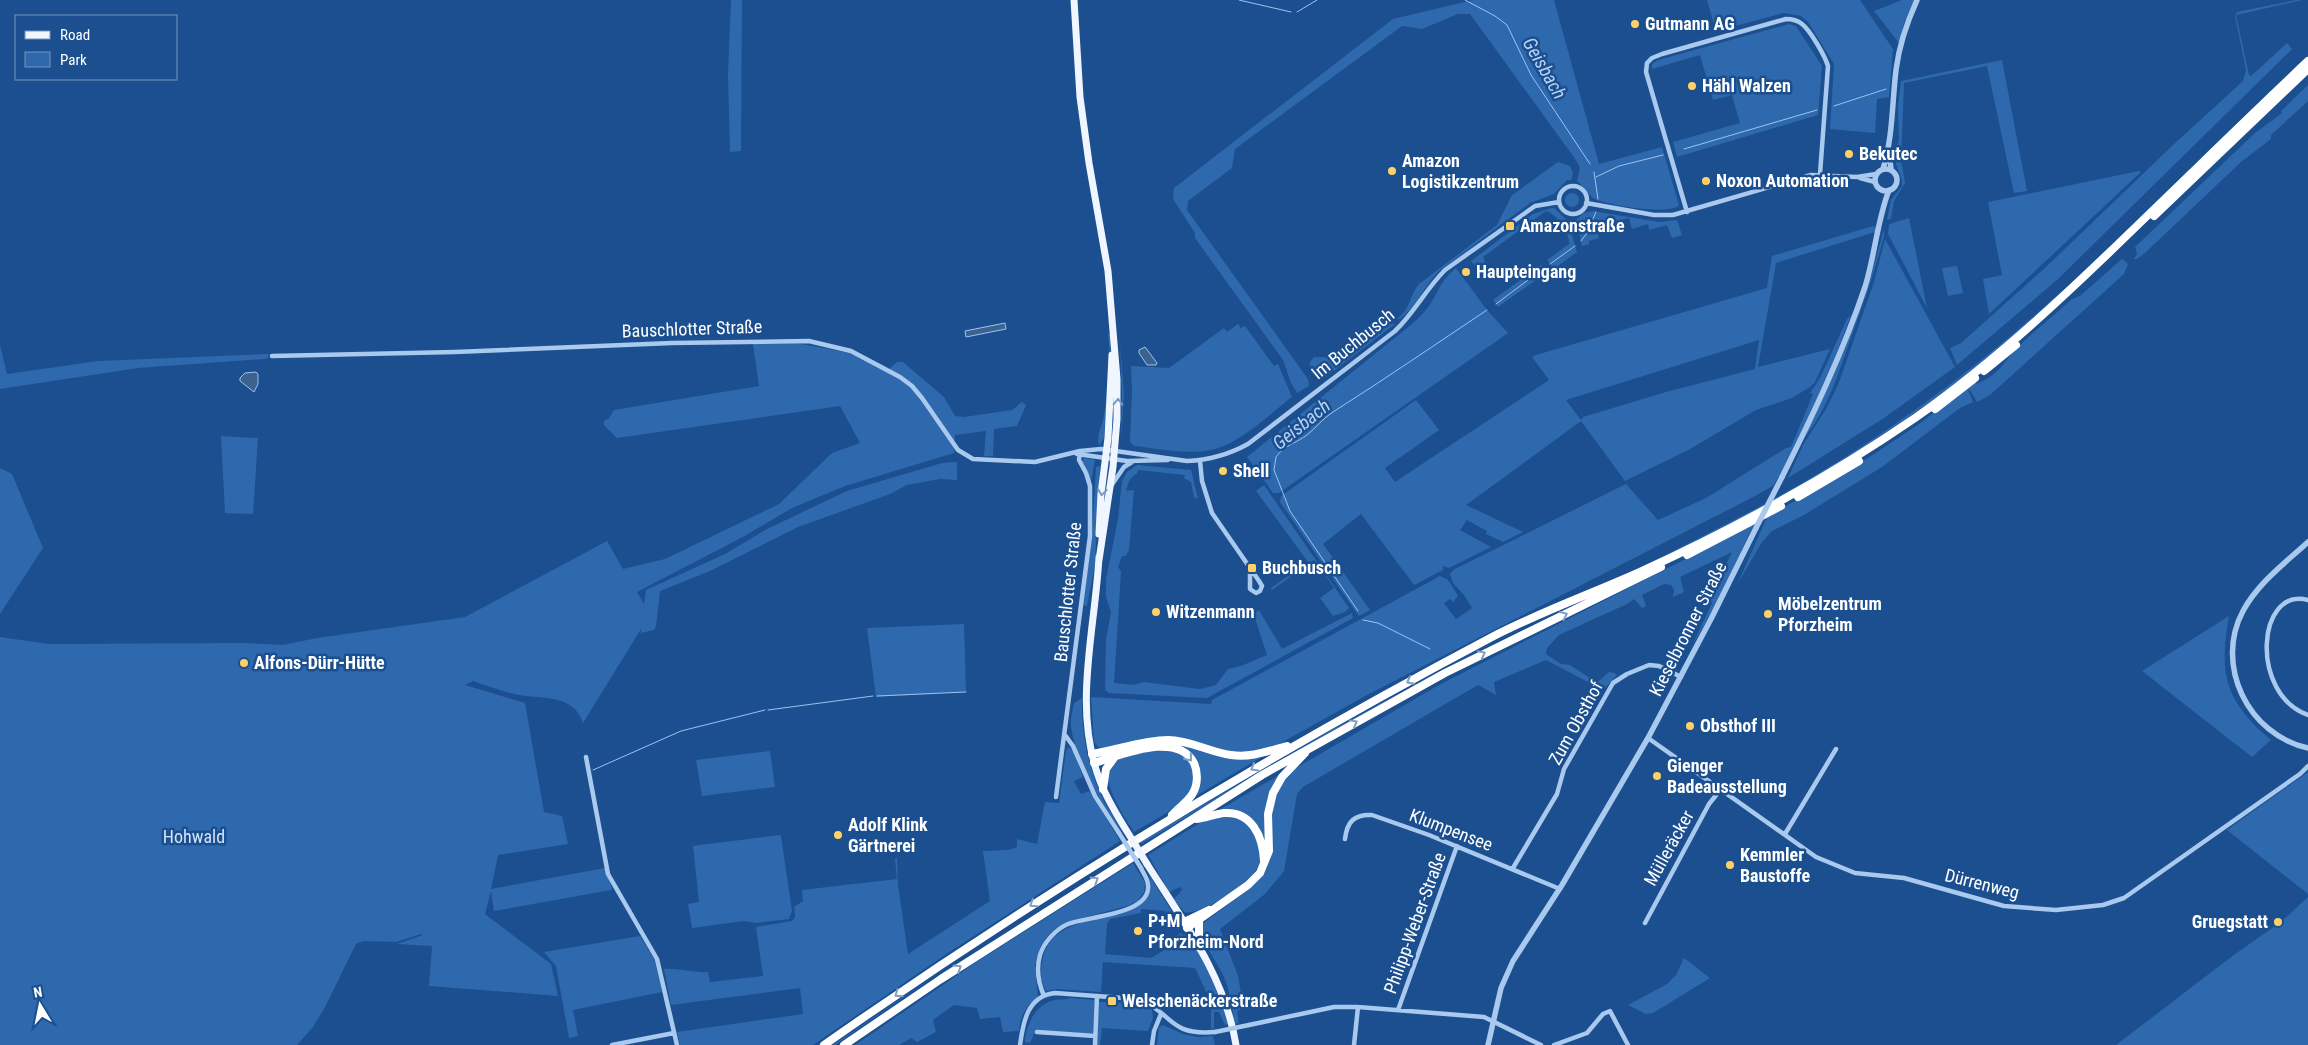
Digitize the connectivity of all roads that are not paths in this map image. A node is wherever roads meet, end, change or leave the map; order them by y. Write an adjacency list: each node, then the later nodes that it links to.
1 (1074, 0): 18 (main road)
2 (1917, 0): 5 (street)
3 (2308, 61): 35 (highway, one-way to 35)
4 (2308, 69): 36 (highway, one-way to 4)
5 (1889, 147): 6 (street); 7 (street)
6 (1883, 169): 7 (street); 9 (street)
7 (1891, 170): 13 (street)
8 (1820, 174): 10 (street); 17 (street); 17 (street)
9 (1876, 174): 10 (street); 11 (street)
10 (1857, 177): 11 (street)
11 (1875, 182): 12 (street)
12 (1881, 190): 13 (street); 16 (street, Kieselbronner Straße)
13 (1889, 190): 16 (street, Kieselbronner Straße)
14 (1559, 202): 15 (street); 15 (street); 25 (street, Im Buchbusch)
15 (1586, 203): 17 (street)
16 (1882, 211): 31 (street, Kieselbronner Straße, bridge)
17 (1687, 212)
18 (1114, 345): 21 (main road); 22 (main road, one-way to 18)
19 (272, 356): 20 (street, Bauschlotter Straße)
20 (1079, 453): 21 (street, Bauschlotter Straße); 33 (street, Bauschlotter Straße)
21 (1106, 453): 22 (street, Bauschlotter Straße); 28 (main road, one-way to 28)
22 (1114, 454): 23 (street, Im Buchbusch); 24 (street, Im Buchbusch); 26 (main road)
23 (1173, 459): 24 (street, Im Buchbusch); 25 (street, Im Buchbusch)
24 (1133, 461): 26 (street)
25 (1200, 461): 29 (street)
26 (1111, 487): 28 (main road)
27 (2308, 542): 37 (street)
28 (1099, 560): 39 (main road)
29 (1250, 570): 29 (street)
30 (2308, 600): 32 (street)
31 (1681, 677): 34 (street, Kieselbronner Straße); 54 (street, Zum Obsthof)
32 (2308, 715)
33 (1065, 735): 46 (street, Bauschlotter Straße); 53 (street, bridge)
34 (1648, 738): 45 (street, Dürrenweg); 55 (street, Kieselbronner Straße)
35 (1297, 744): 39 (highway); 47 (highway, one-way to 47)
36 (1311, 747): 48 (highway); 52 (highway)
37 (2308, 748)
38 (1836, 749): 49 (street)
39 (1092, 754): 42 (main road)
40 (586, 757): 68 (street)
41 (1114, 758): 42 (highway); 44 (highway); 47 (highway, one-way to 47)
42 (1094, 763): 44 (main road)
43 (2308, 766): 49 (street, Dürrenweg)
44 (1103, 789): 53 (main road, bridge)
45 (1721, 789): 49 (street, Dürrenweg); 58 (street, Mülleräcker)
46 (1056, 797)
47 (1168, 820): 72 (highway, one-way to 72)
48 (1193, 820): 52 (highway); 73 (highway, one-way to 48)
49 (1785, 834)
50 (1344, 839): 51 (street, Klumpensee)
51 (1457, 846): 54 (street, Klumpensee); 64 (street, Philipp-Weber-Straße)
52 (1264, 864): 56 (highway)
53 (1144, 866): 59 (main road); 61 (street)
54 (1513, 868): 55 (street, Klumpensee)
55 (1560, 889): 66 (street, Kieselbronner Straße)
56 (1211, 909): 57 (highway); 59 (highway)
57 (1199, 921): 59 (highway); 60 (highway)
58 (1645, 923)
59 (1186, 925): 60 (main road)
60 (1199, 947): 77 (main road)
61 (1044, 996): 62 (street); 74 (street)
62 (1097, 996): 65 (street); 69 (street)
63 (1358, 1007): 64 (street); 65 (street, bridge); 78 (street)
64 (1398, 1010): 66 (street)
65 (1161, 1014): 76 (street)
66 (1493, 1021): 79 (street, Kieselbronner Straße); 80 (street)
67 (1036, 1032): 69 (street)
68 (674, 1033): 70 (street); 71 (street)
69 (1095, 1036): 75 (street)
70 (612, 1045)
71 (677, 1045)
72 (824, 1045)
73 (844, 1045)
74 (1020, 1045)
75 (1095, 1045)
76 (1152, 1045)
77 (1236, 1045)
78 (1354, 1045)
79 (1488, 1045)
80 (1541, 1045)
81 (1554, 1045): 82 (street)
82 (1628, 1045)

